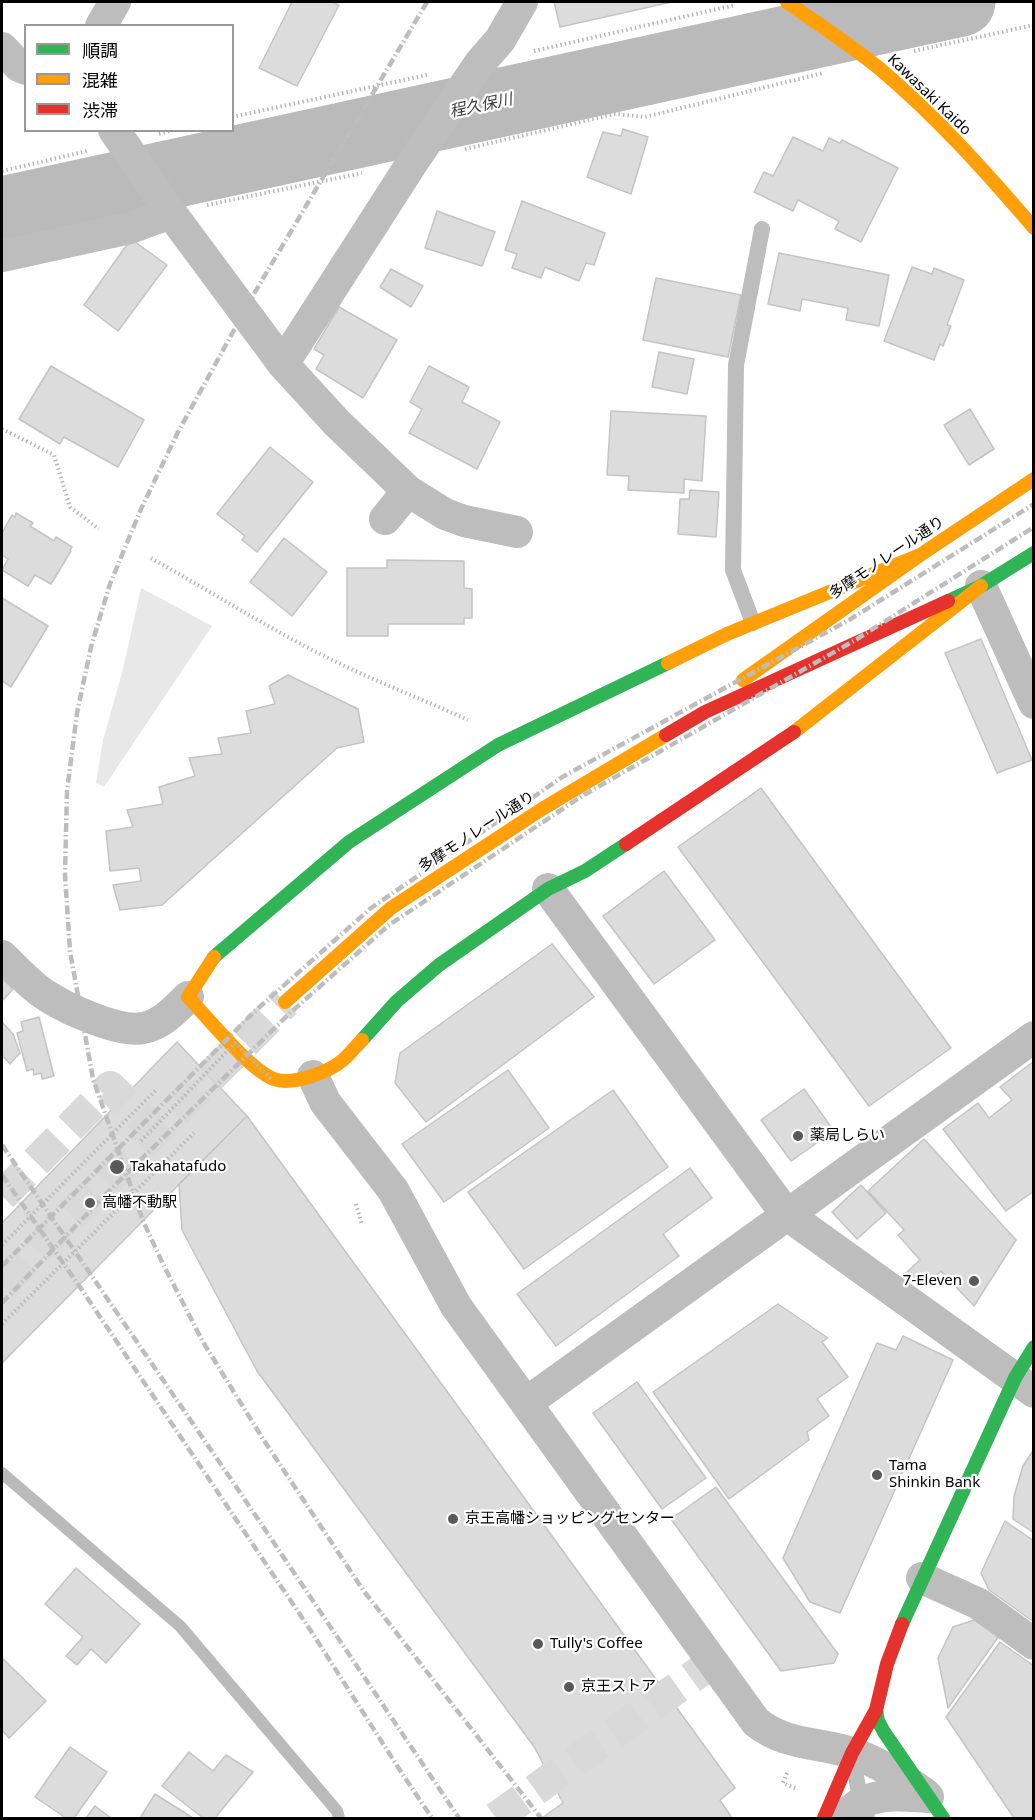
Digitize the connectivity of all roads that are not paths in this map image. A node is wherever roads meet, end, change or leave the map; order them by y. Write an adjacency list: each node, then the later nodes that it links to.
1 (115, 2): 4 (street)
2 (787, 2): 9 (main road, Kawasaki Kaido)
3 (519, 3): 12 (street)
4 (102, 24)
5 (2, 48): 6 (street)
6 (24, 68)
7 (118, 136): 8 (street)
8 (171, 213): 11 (street); 12 (street)
9 (1034, 228)
10 (762, 229): 20 (lane)
11 (2, 256)
12 (283, 364): 14 (street)
13 (1034, 479): 18 (main road, 多摩モノレール通り)
14 (408, 491): 15 (street); 16 (street)
15 (385, 519)
16 (517, 532)
17 (1034, 553): 19 (main road, 多摩モノレール通り)
18 (920, 555): 20 (main road); 22 (main road, 多摩モノレール通り)
19 (981, 586): 21 (street); 22 (main road, 多摩モノレール通り); 23 (main road)
20 (753, 623): 25 (main road)
21 (1034, 703)
22 (705, 712): 26 (main road, 多摩モノレール通り)
23 (548, 889): 28 (main road); 29 (street)
24 (2, 956): 25 (street)
25 (188, 997): 28 (main road)
26 (285, 1002)
27 (1034, 1037): 29 (street)
28 (314, 1076): 32 (street)
29 (786, 1214): 31 (street); 32 (street)
30 (1034, 1347): 31 (main road)
31 (1024, 1385): 33 (main road)
32 (526, 1403): 36 (street)
33 (922, 1578): 34 (street); 35 (main road)
34 (1034, 1644)
35 (876, 1710): 36 (main road); 37 (main road)
36 (852, 1753): 37 (street); 38 (lane); 39 (main road)
37 (936, 1808): 38 (street)
38 (857, 1813)
39 (824, 1818)

